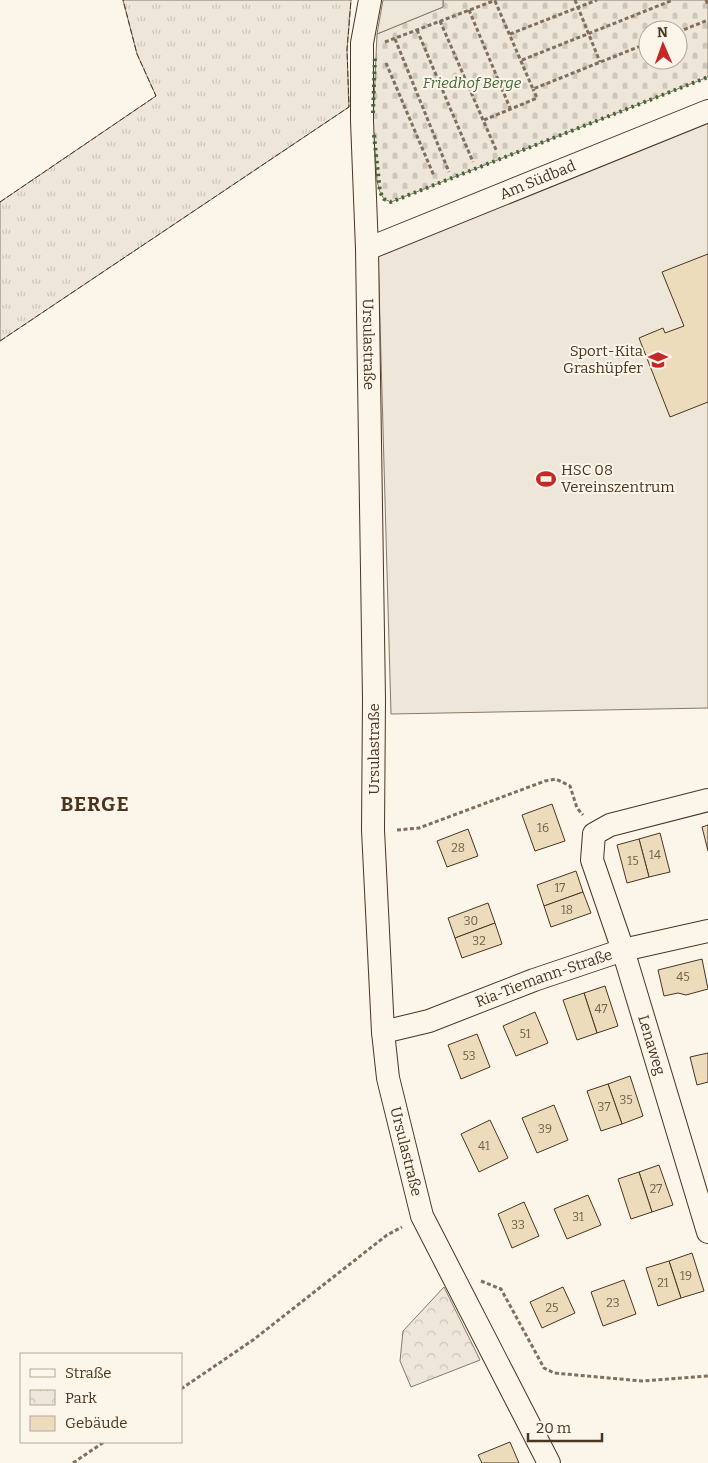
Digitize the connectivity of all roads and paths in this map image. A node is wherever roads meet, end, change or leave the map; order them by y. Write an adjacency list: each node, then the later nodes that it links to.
1 (370, 0): 30 (street, Ursulastraße)
2 (496, 0): 9 (path); 14 (path)
3 (575, 0): 8 (path)
4 (596, 0): 8 (path)
5 (673, 0): 15 (path)
6 (706, 0): 7 (path)
7 (708, 5)
8 (578, 8): 14 (path); 15 (path)
9 (469, 10): 11 (path); 23 (path)
10 (708, 20): 12 (path)
11 (440, 22): 13 (path); 25 (path)
12 (688, 28)
13 (417, 30): 16 (path); 27 (path)
14 (510, 34): 19 (path)
15 (589, 34): 19 (path); 21 (path)
16 (395, 39): 17 (path); 28 (path)
17 (378, 44)
18 (638, 47): 21 (path)
19 (522, 60): 22 (path)
20 (386, 62): 29 (path)
21 (600, 62): 22 (path)
22 (533, 89): 23 (path)
23 (510, 108): 25 (path)
24 (708, 111): 30 (street, Am Südbad)
25 (484, 120): 26 (path)
26 (497, 152)
27 (473, 162)
28 (449, 172)
29 (434, 176)
30 (367, 249): 32 (street, Ursulastraße)
31 (708, 800): 33 (street)
32 (373, 830): 33 (path); 36 (street, Ursulastraße)
33 (594, 834): 35 (street, Lenaweg)
34 (708, 931): 35 (street, Ria-Tiemann-Straße)
35 (623, 950): 36 (street, Ria-Tiemann-Straße); 38 (street, Lenaweg)
36 (383, 1032): 37 (street, Ursulastraße)
37 (422, 1216): 39 (street, Ursulastraße); 41 (path)
38 (708, 1232)
39 (460, 1289): 40 (path); 44 (street, Ursulastraße)
40 (708, 1376)
41 (182, 1389)
42 (103, 1443): 43 (path)
43 (73, 1463)
44 (549, 1463)

